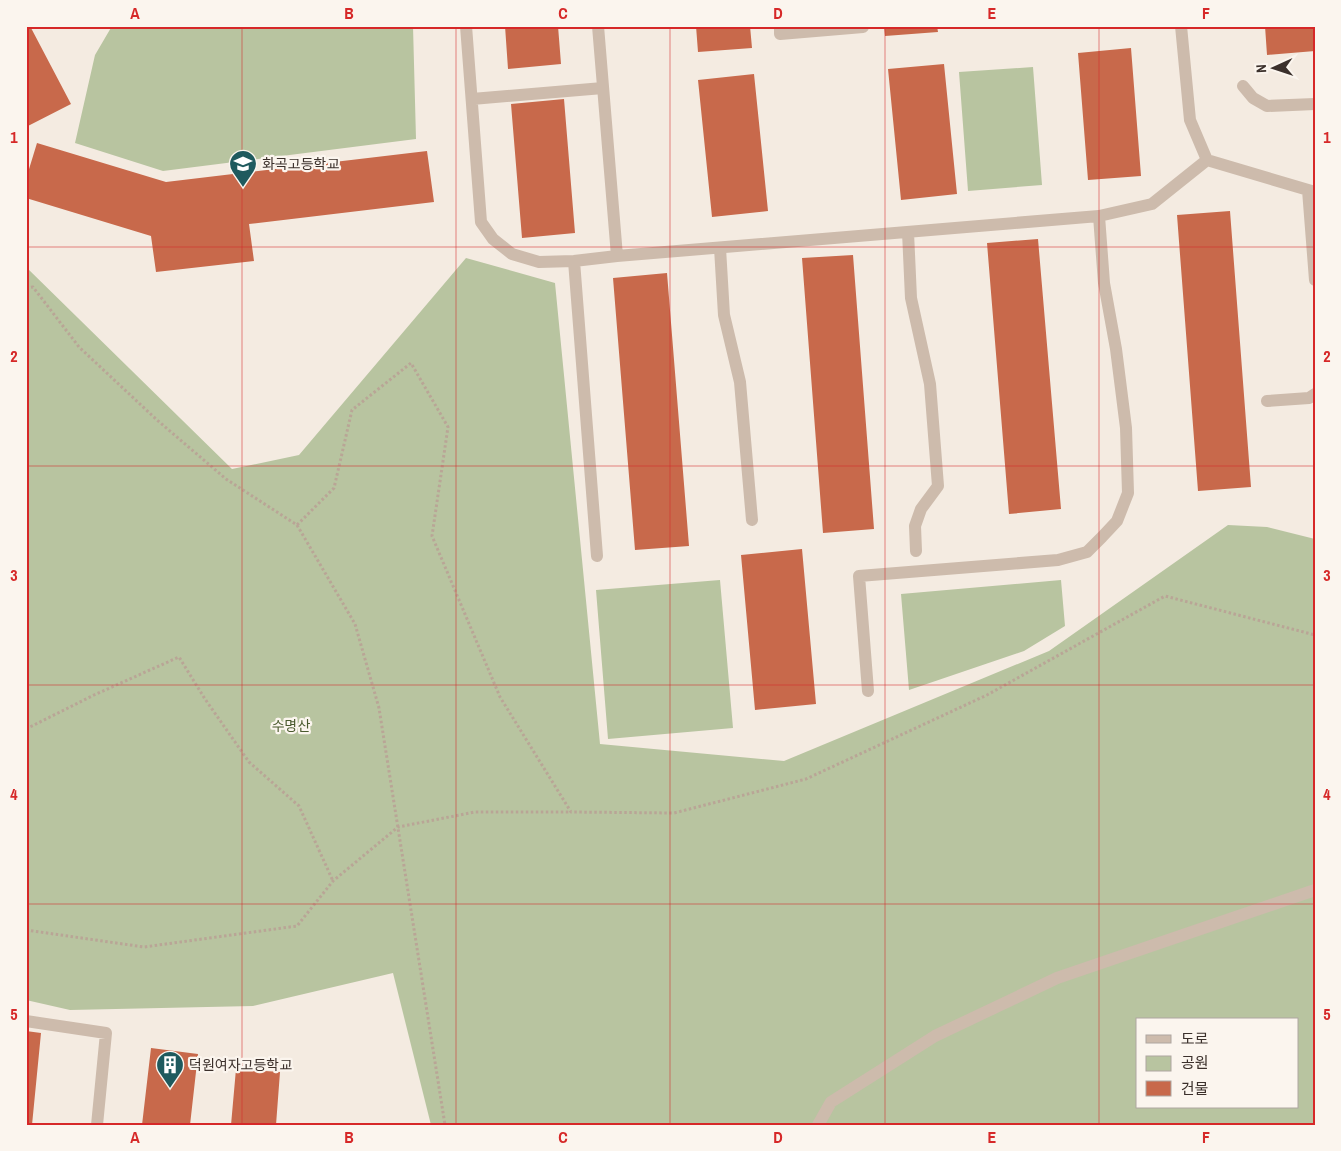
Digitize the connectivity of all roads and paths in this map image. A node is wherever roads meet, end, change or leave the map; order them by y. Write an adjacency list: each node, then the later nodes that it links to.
1 (466, 26): 8 (lane)
2 (598, 26): 7 (lane)
3 (780, 26): 5 (lane)
4 (1181, 26): 10 (lane)
5 (863, 27)
6 (1243, 86): 9 (lane)
7 (603, 88): 8 (lane); 15 (lane)
8 (472, 98): 16 (lane)
9 (1315, 104)
10 (1208, 160): 11 (lane); 12 (lane)
11 (1311, 191): 17 (lane)
12 (1099, 216): 13 (lane); 26 (lane)
13 (908, 232): 14 (lane); 23 (lane)
14 (720, 248): 15 (lane); 21 (lane)
15 (616, 256): 16 (lane)
16 (574, 261): 24 (lane)
17 (1315, 280)
18 (26, 288): 22 (path)
19 (1315, 394): 20 (lane)
20 (1267, 401)
21 (752, 520)
22 (297, 525): 28 (path); 29 (path)
23 (916, 550)
24 (597, 556)
25 (1315, 635): 28 (path)
26 (868, 691)
27 (26, 729): 30 (path)
28 (572, 812): 29 (path)
29 (398, 826): 30 (path); 35 (path)
30 (333, 881): 32 (path)
31 (1315, 890): 36 (lane)
32 (26, 930)
33 (26, 1020): 34 (lane)
34 (97, 1125)
35 (445, 1125)
36 (818, 1125)

